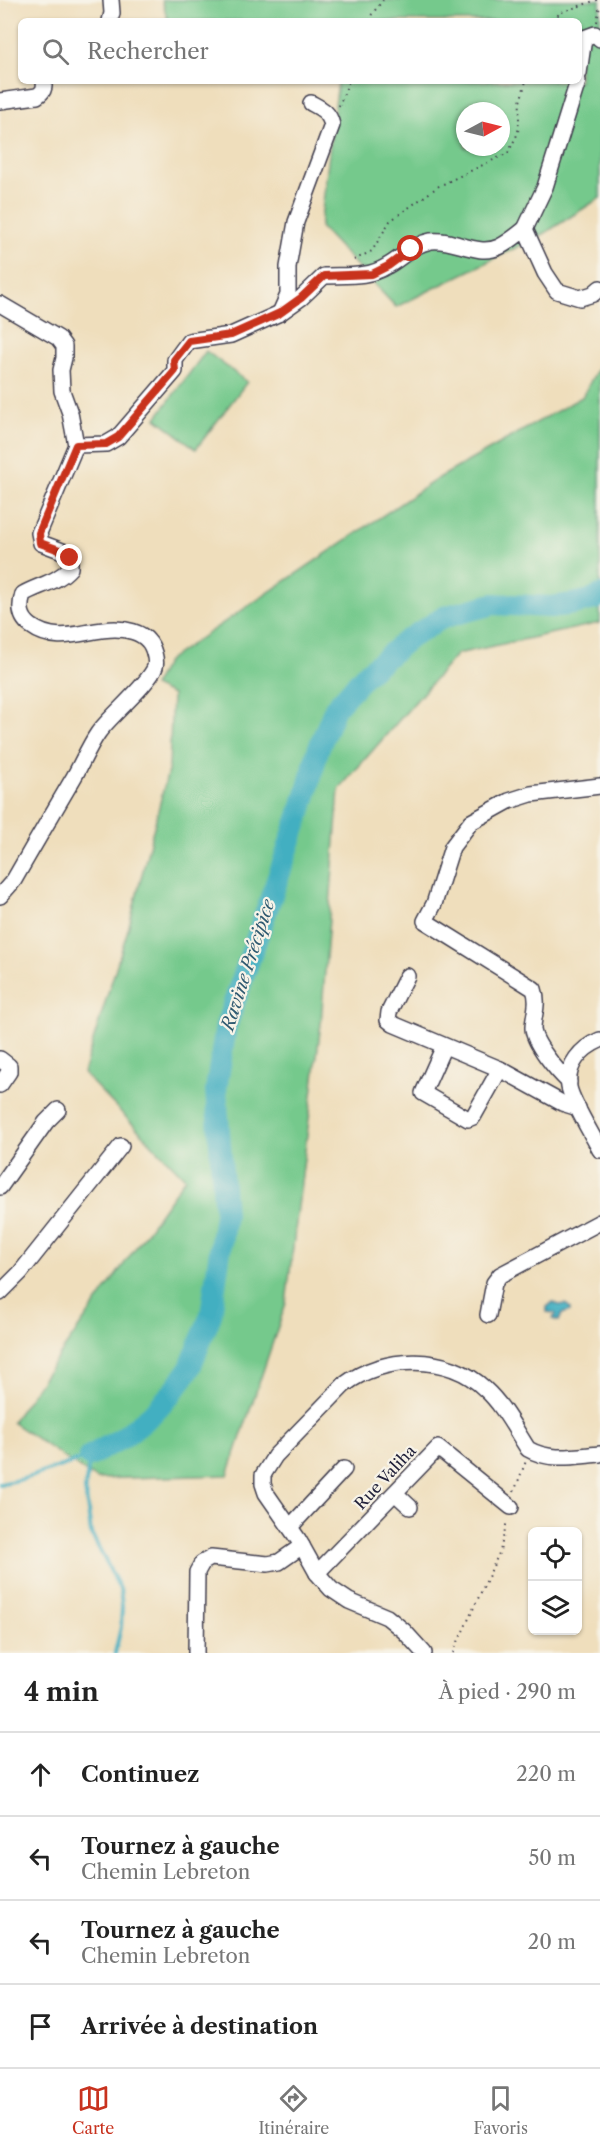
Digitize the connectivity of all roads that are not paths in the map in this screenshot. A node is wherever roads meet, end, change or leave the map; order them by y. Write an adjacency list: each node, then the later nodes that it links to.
1 (111, 0): 2 (street)
2 (111, 18)
3 (598, 36): 4 (street)
4 (582, 52)
5 (44, 84): 7 (street)
6 (577, 84): 9 (street)
7 (0, 101)
8 (312, 103): 12 (street)
9 (525, 229): 10 (street); 12 (street)
10 (600, 288)
11 (0, 304): 13 (street)
12 (280, 313): 13 (street)
13 (76, 445): 15 (street)
14 (600, 786): 21 (street)
15 (0, 896)
16 (407, 976): 18 (street)
17 (600, 1040): 21 (street)
18 (444, 1046): 20 (street); 20 (street)
19 (0, 1059): 22 (street)
20 (500, 1068): 23 (street)
21 (569, 1082): 23 (street)
22 (0, 1084)
23 (578, 1108): 26 (street)
24 (58, 1110): 27 (street)
25 (121, 1146): 29 (street)
26 (600, 1150)
27 (0, 1187)
28 (600, 1222): 30 (street)
29 (1, 1289)
30 (488, 1315)
31 (600, 1454): 36 (street)
32 (344, 1469): 36 (street)
33 (396, 1493): 34 (street); 35 (street, Rue Valiha); 38 (street, Rue Valiha)
34 (410, 1507)
35 (511, 1507)
36 (290, 1527): 37 (street)
37 (302, 1546): 38 (street); 39 (street)
38 (317, 1573): 40 (street)
39 (196, 1653)
40 (424, 1653)

